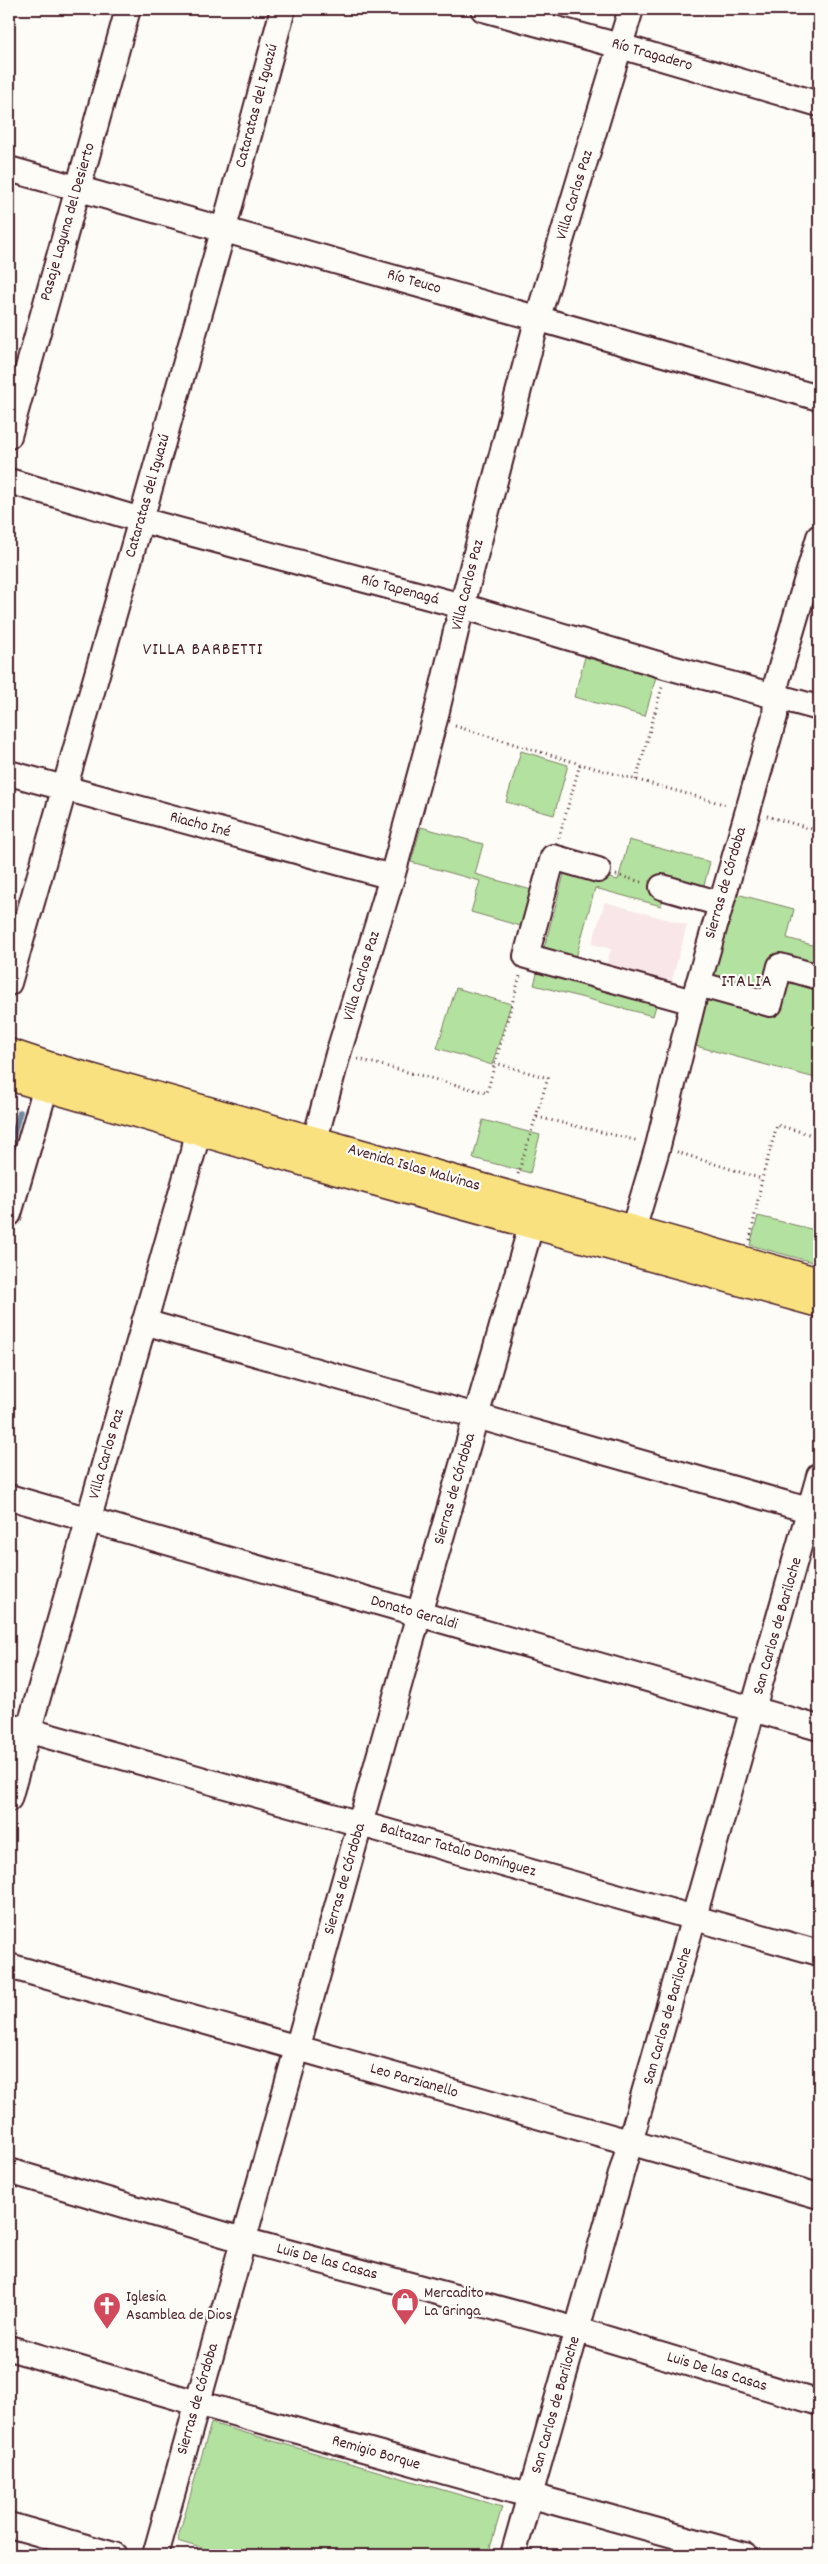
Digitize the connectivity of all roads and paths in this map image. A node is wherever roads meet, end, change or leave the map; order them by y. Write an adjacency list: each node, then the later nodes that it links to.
1 (128, 9): 8 (street, Pasaje Laguna del Desierto)
2 (283, 9): 9 (street, Cataratas del Iguazú)
3 (483, 9): 5 (street, Río Tragadero)
4 (631, 9): 5 (street, Villa Carlos Paz)
5 (620, 46): 6 (street, Río Tragadero); 10 (street, Villa Carlos Paz)
6 (819, 104)
7 (9, 169): 8 (street, Río Teuco)
8 (77, 187): 9 (street, Río Teuco); 12 (street, Pasaje Laguna del Desierto)
9 (224, 228): 10 (street, Río Teuco); 14 (street, Cataratas del Iguazú)
10 (538, 317): 11 (street, Río Teuco); 16 (street, Villa Carlos Paz)
11 (819, 398)
12 (9, 436)
13 (9, 481): 14 (street, Río Tapenagá)
14 (141, 520): 16 (street, Río Tapenagá); 24 (street, Cataratas del Iguazú)
15 (819, 537): 18 (street, Sierras de Córdoba)
16 (462, 606): 17 (street, Río Tapenagá); 20 (street, Villa Carlos Paz)
17 (668, 668): 18 (street, Río Tapenagá); 23 (path)
18 (776, 695): 19 (street, Río Tapenagá); 25 (street, Sierras de Córdoba)
19 (819, 708)
20 (435, 719): 21 (path); 29 (street, Villa Carlos Paz)
21 (580, 764): 23 (path); 27 (path)
22 (9, 773): 24 (street, Riacho Iné)
23 (636, 780): 25 (path)
24 (65, 788): 29 (street, Riacho Iné); 34 (street, Cataratas del Iguazú)
25 (747, 810): 26 (path); 31 (street, Sierras de Córdoba)
26 (819, 831)
27 (554, 857): 28 (street); 32 (street)
28 (598, 870): 30 (path)
29 (392, 877): 37 (street, Villa Carlos Paz)
30 (662, 887): 31 (street)
31 (720, 904): 35 (street, Sierras de Córdoba)
32 (526, 956): 35 (street); 38 (path)
33 (819, 977): 35 (street)
34 (9, 983)
35 (695, 993): 47 (street, Sierras de Córdoba)
36 (9, 1053): 40 (main road, Avenida Islas Malvinas)
37 (338, 1054): 38 (path); 43 (street, Villa Carlos Paz)
38 (495, 1063): 44 (path)
39 (9, 1076): 40 (main road, Avenida Islas Malvinas)
40 (48, 1077): 41 (main road, Avenida Islas Malvinas); 45 (street)
41 (202, 1120): 43 (main road, Avenida Islas Malvinas); 51 (street, Villa Carlos Paz)
42 (819, 1137): 48 (path)
43 (312, 1152): 44 (main road, Avenida Islas Malvinas); 46 (main road, Avenida Islas Malvinas)
44 (510, 1196): 46 (main road, Avenida Islas Malvinas)
45 (9, 1214)
46 (534, 1214): 47 (main road, Avenida Islas Malvinas); 50 (main road, Avenida Islas Malvinas); 52 (street, Sierras de Córdoba)
47 (633, 1230): 48 (main road, Avenida Islas Malvinas)
48 (746, 1261): 49 (main road, Avenida Islas Malvinas)
49 (819, 1282)
50 (819, 1303)
51 (144, 1322): 52 (street); 56 (street, Villa Carlos Paz)
52 (477, 1416): 55 (street); 57 (street, Sierras de Córdoba)
53 (819, 1476): 55 (street, San Carlos de Bariloche)
54 (9, 1497): 56 (street, Donato Geraldi)
55 (815, 1511): 58 (street, San Carlos de Bariloche)
56 (88, 1521): 57 (street, Donato Geraldi); 59 (street, Villa Carlos Paz)
57 (419, 1614): 58 (street, Donato Geraldi); 62 (street, Sierras de Córdoba)
58 (754, 1710): 60 (street, Donato Geraldi); 63 (street, San Carlos de Bariloche)
59 (18, 1727): 61 (street, Villa Carlos Paz); 62 (street, Baltazar Tatalo Domínguez)
60 (819, 1728)
61 (9, 1799)
62 (360, 1822): 63 (street, Baltazar Tatalo Domínguez); 66 (street, Sierras de Córdoba)
63 (695, 1918): 64 (street, Baltazar Tatalo Domínguez); 67 (street, San Carlos de Bariloche)
64 (819, 1953)
65 (9, 1966): 66 (street, Leo Parzianello)
66 (297, 2047): 67 (street, Leo Parzianello); 70 (street, Sierras de Córdoba)
67 (632, 2143): 69 (street, Leo Parzianello); 71 (street, San Carlos de Bariloche)
68 (9, 2171): 70 (street, Luis De las Casas)
69 (819, 2196)
70 (243, 2240): 71 (street, Luis De las Casas); 73 (street, Sierras de Córdoba)
71 (578, 2330): 74 (street, Luis De las Casas); 75 (street, San Carlos de Bariloche)
72 (9, 2348): 73 (street, Remigio Borque)
73 (197, 2403): 75 (street, Remigio Borque); 78 (street, Sierras de Córdoba)
74 (819, 2403)
75 (530, 2496): 79 (street, San Carlos de Bariloche); 80 (street, Remigio Borque)
76 (9, 2525): 77 (street)
77 (114, 2555)
78 (155, 2555)
79 (513, 2555)
80 (745, 2555)

